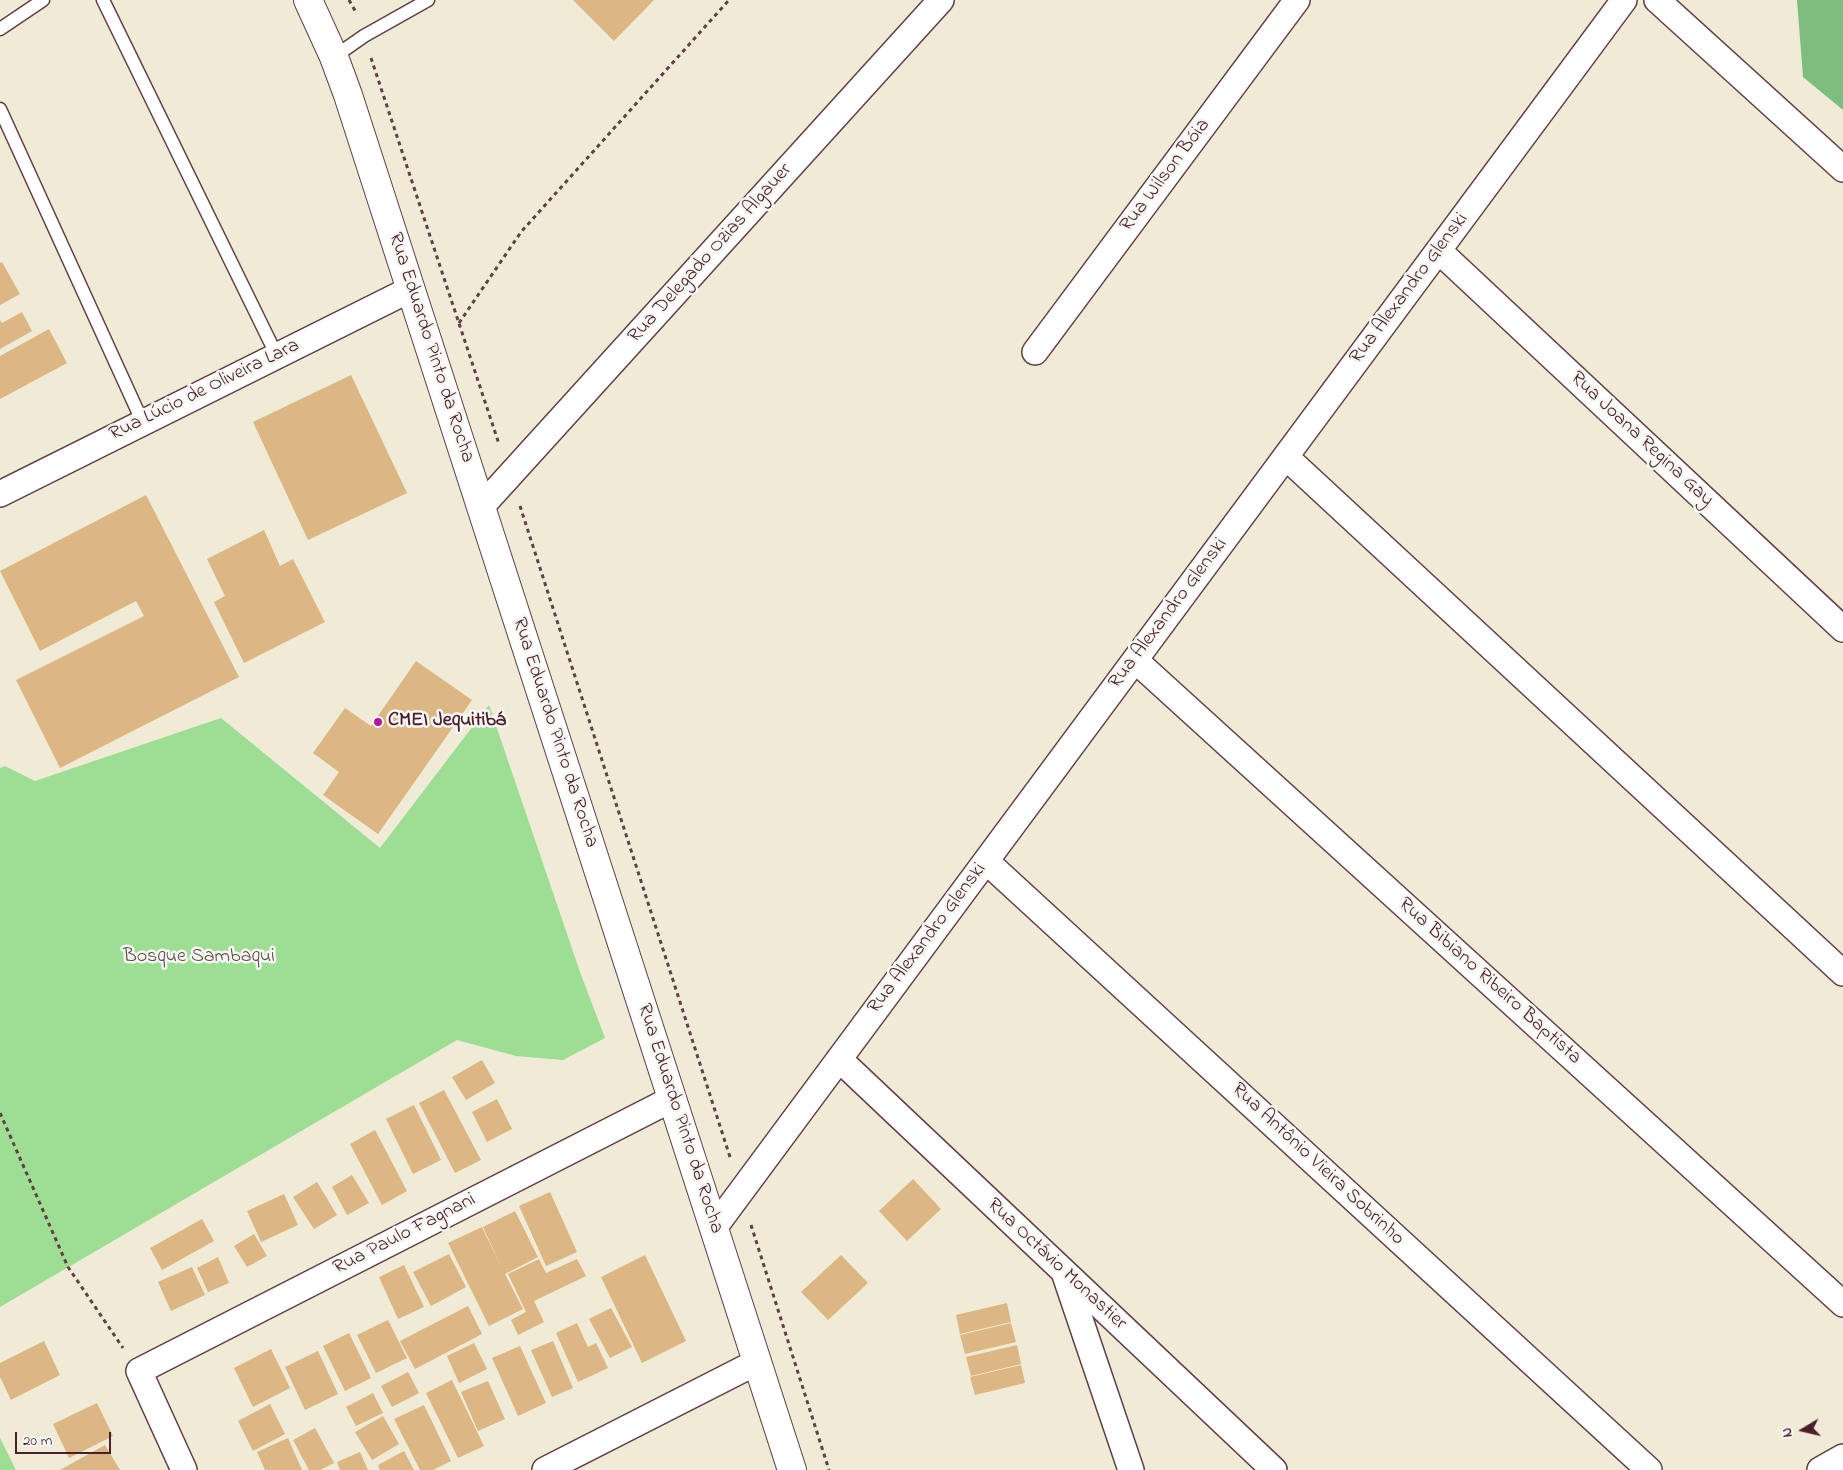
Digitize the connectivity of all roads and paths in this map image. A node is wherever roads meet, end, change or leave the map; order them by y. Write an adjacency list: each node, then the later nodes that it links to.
1 (43, 0): 11 (lane)
2 (103, 0): 20 (lane)
3 (308, 0): 13 (main road, Rua Eduardo Pinto da Rocha)
4 (349, 0): 12 (path)
5 (428, 0): 12 (lane)
6 (729, 0): 18 (path)
7 (941, 0): 27 (street, Rua Delegado Ozias Algauer)
8 (1297, 0): 19 (street, Rua Wilson Bóia)
9 (1624, 0): 16 (street, Rua Alexandro Glenski)
10 (1657, 0): 15 (street)
11 (0, 29)
12 (364, 36): 13 (lane); 18 (path)
13 (334, 57): 17 (main road, Rua Eduardo Pinto da Rocha)
14 (0, 109): 22 (lane)
15 (1843, 169)
16 (1439, 251): 24 (street, Rua Alexandro Glenski); 28 (street, Rua Joana Regina Gay)
17 (411, 289): 20 (street, Rua Lúcio de Oliveira Lara); 21 (main road, Rua Eduardo Pinto da Rocha)
18 (459, 323): 21 (path); 23 (path)
19 (1035, 352)
20 (277, 356): 22 (street, Rua Lúcio de Oliveira Lara)
21 (434, 361): 27 (main road, Rua Eduardo Pinto da Rocha)
22 (143, 422): 25 (street, Rua Lúcio de Oliveira Lara)
23 (493, 428)
24 (1286, 457): 29 (street, Rua Alexandro Glenski); 31 (street)
25 (0, 494)
26 (518, 499): 35 (path)
27 (481, 507): 33 (main road, Rua Eduardo Pinto da Rocha)
28 (1843, 629)
29 (1135, 660): 30 (street, Rua Alexandro Glenski); 39 (street, Rua Bibiano Ribeiro Baptista)
30 (986, 861): 32 (street, Rua Alexandro Glenski); 49 (street, Rua Antônio Vieira Sobrinho)
31 (1843, 972)
32 (839, 1059): 37 (street, Rua Alexandro Glenski); 38 (street, Rua Octávio Monastier)
33 (672, 1099): 37 (main road, Rua Eduardo Pinto da Rocha); 41 (street, Rua Paulo Fagnani)
34 (0, 1114): 41 (path)
35 (726, 1142)
36 (752, 1227): 46 (path)
37 (714, 1228): 40 (main road, Rua Eduardo Pinto da Rocha)
38 (1064, 1272): 47 (street); 48 (street, Rua Octávio Monastier)
39 (1843, 1304)
40 (757, 1362): 44 (street); 45 (main road, Rua Eduardo Pinto da Rocha)
41 (138, 1371): 43 (street)
42 (1843, 1457): 50 (street)
43 (184, 1470)
44 (544, 1470)
45 (792, 1470)
46 (829, 1470)
47 (1131, 1470)
48 (1274, 1470)
49 (1648, 1470)
50 (1820, 1470)

